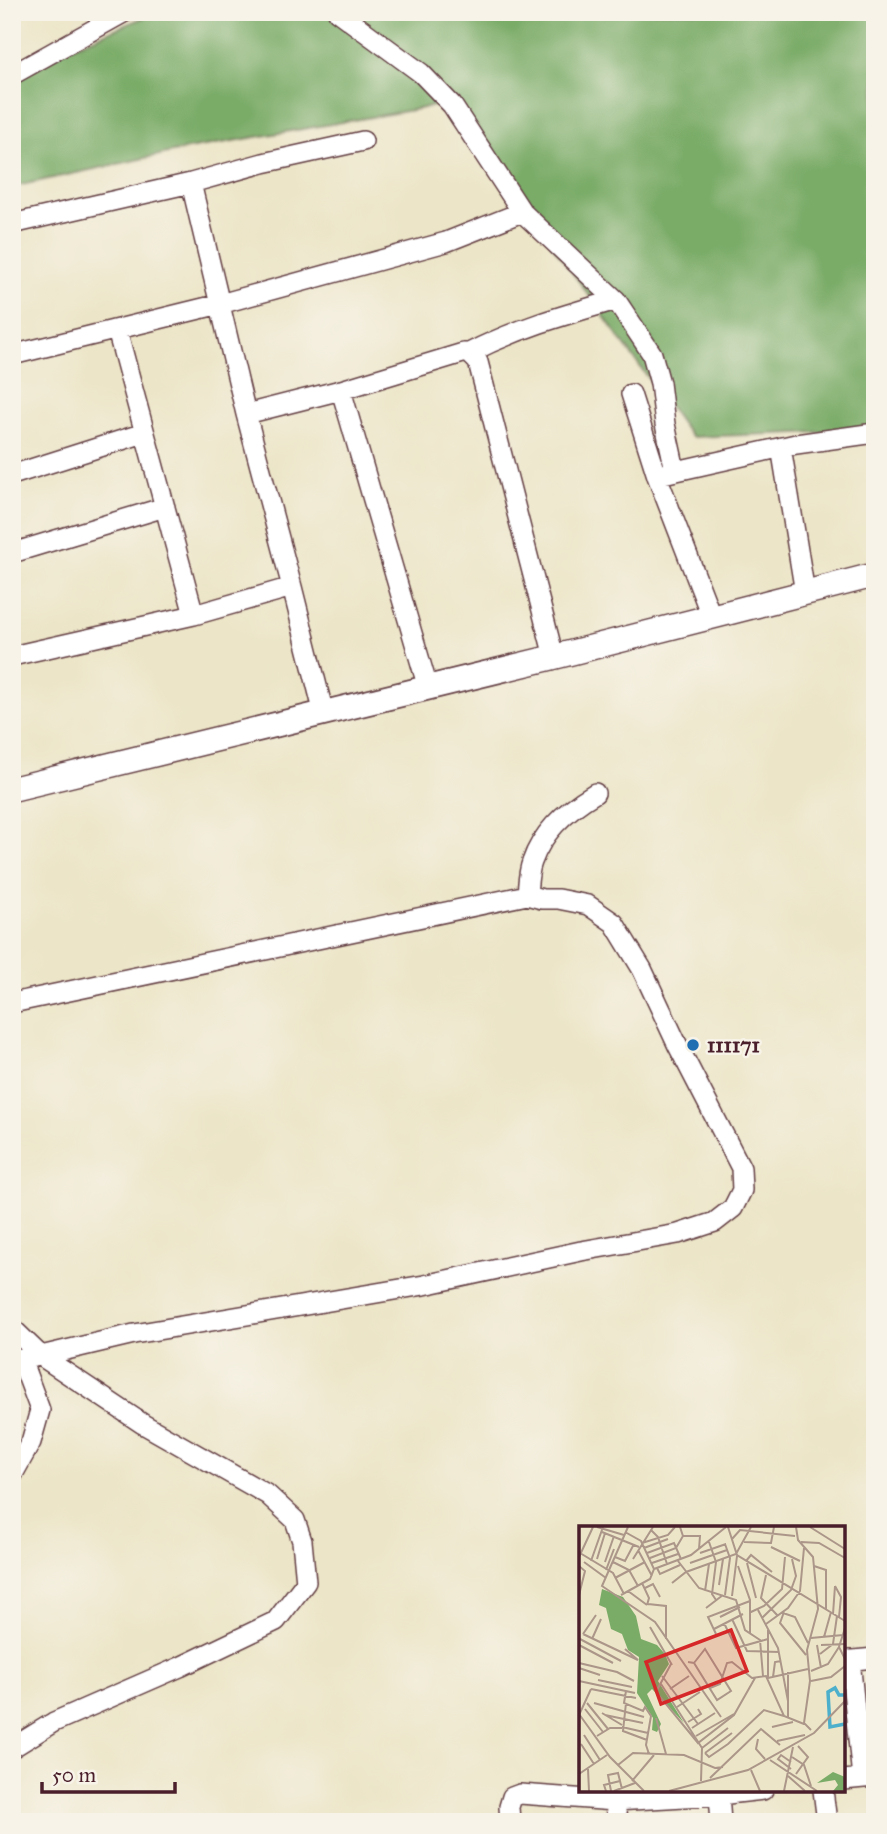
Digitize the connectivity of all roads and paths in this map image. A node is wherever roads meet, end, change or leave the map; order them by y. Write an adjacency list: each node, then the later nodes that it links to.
1 (125, 12): 3 (street)
2 (338, 12): 6 (street)
3 (12, 75)
4 (363, 141): 5 (street)
5 (191, 183): 7 (street); 9 (street)
6 (522, 212): 8 (street); 9 (street)
7 (12, 224)
8 (616, 300): 11 (street); 19 (street)
9 (220, 304): 10 (street); 15 (street)
10 (117, 330): 12 (street); 16 (street)
11 (469, 353): 13 (street); 29 (street)
12 (12, 355)
13 (341, 390): 15 (street); 30 (street)
14 (631, 394): 19 (street)
15 (246, 414): 24 (street)
16 (144, 433): 20 (street); 21 (street)
17 (875, 433): 18 (street)
18 (781, 447): 19 (street); 25 (street)
19 (666, 473): 27 (street)
20 (12, 475)
21 (165, 508): 22 (street); 26 (street)
22 (12, 551)
23 (875, 575): 25 (street)
24 (292, 587): 26 (street); 31 (street)
25 (805, 593): 27 (street)
26 (194, 615): 28 (street)
27 (712, 618): 29 (street)
28 (12, 656)
29 (554, 657): 30 (street)
30 (428, 688): 31 (street)
31 (324, 714): 32 (street)
32 (12, 789)
33 (595, 793): 34 (street)
34 (527, 895): 35 (street); 37 (street)
35 (12, 1003)
36 (12, 1328): 37 (street)
37 (25, 1359): 38 (street); 41 (street)
38 (12, 1476)
39 (875, 1657): 40 (street)
40 (847, 1660): 42 (street)
41 (12, 1748)
42 (860, 1778)
43 (749, 1792): 45 (street)
44 (824, 1792): 50 (street)
45 (719, 1796): 46 (street); 49 (street)
46 (615, 1801): 47 (street); 48 (street)
47 (510, 1822)
48 (617, 1822)
49 (722, 1822)
50 (827, 1822)

